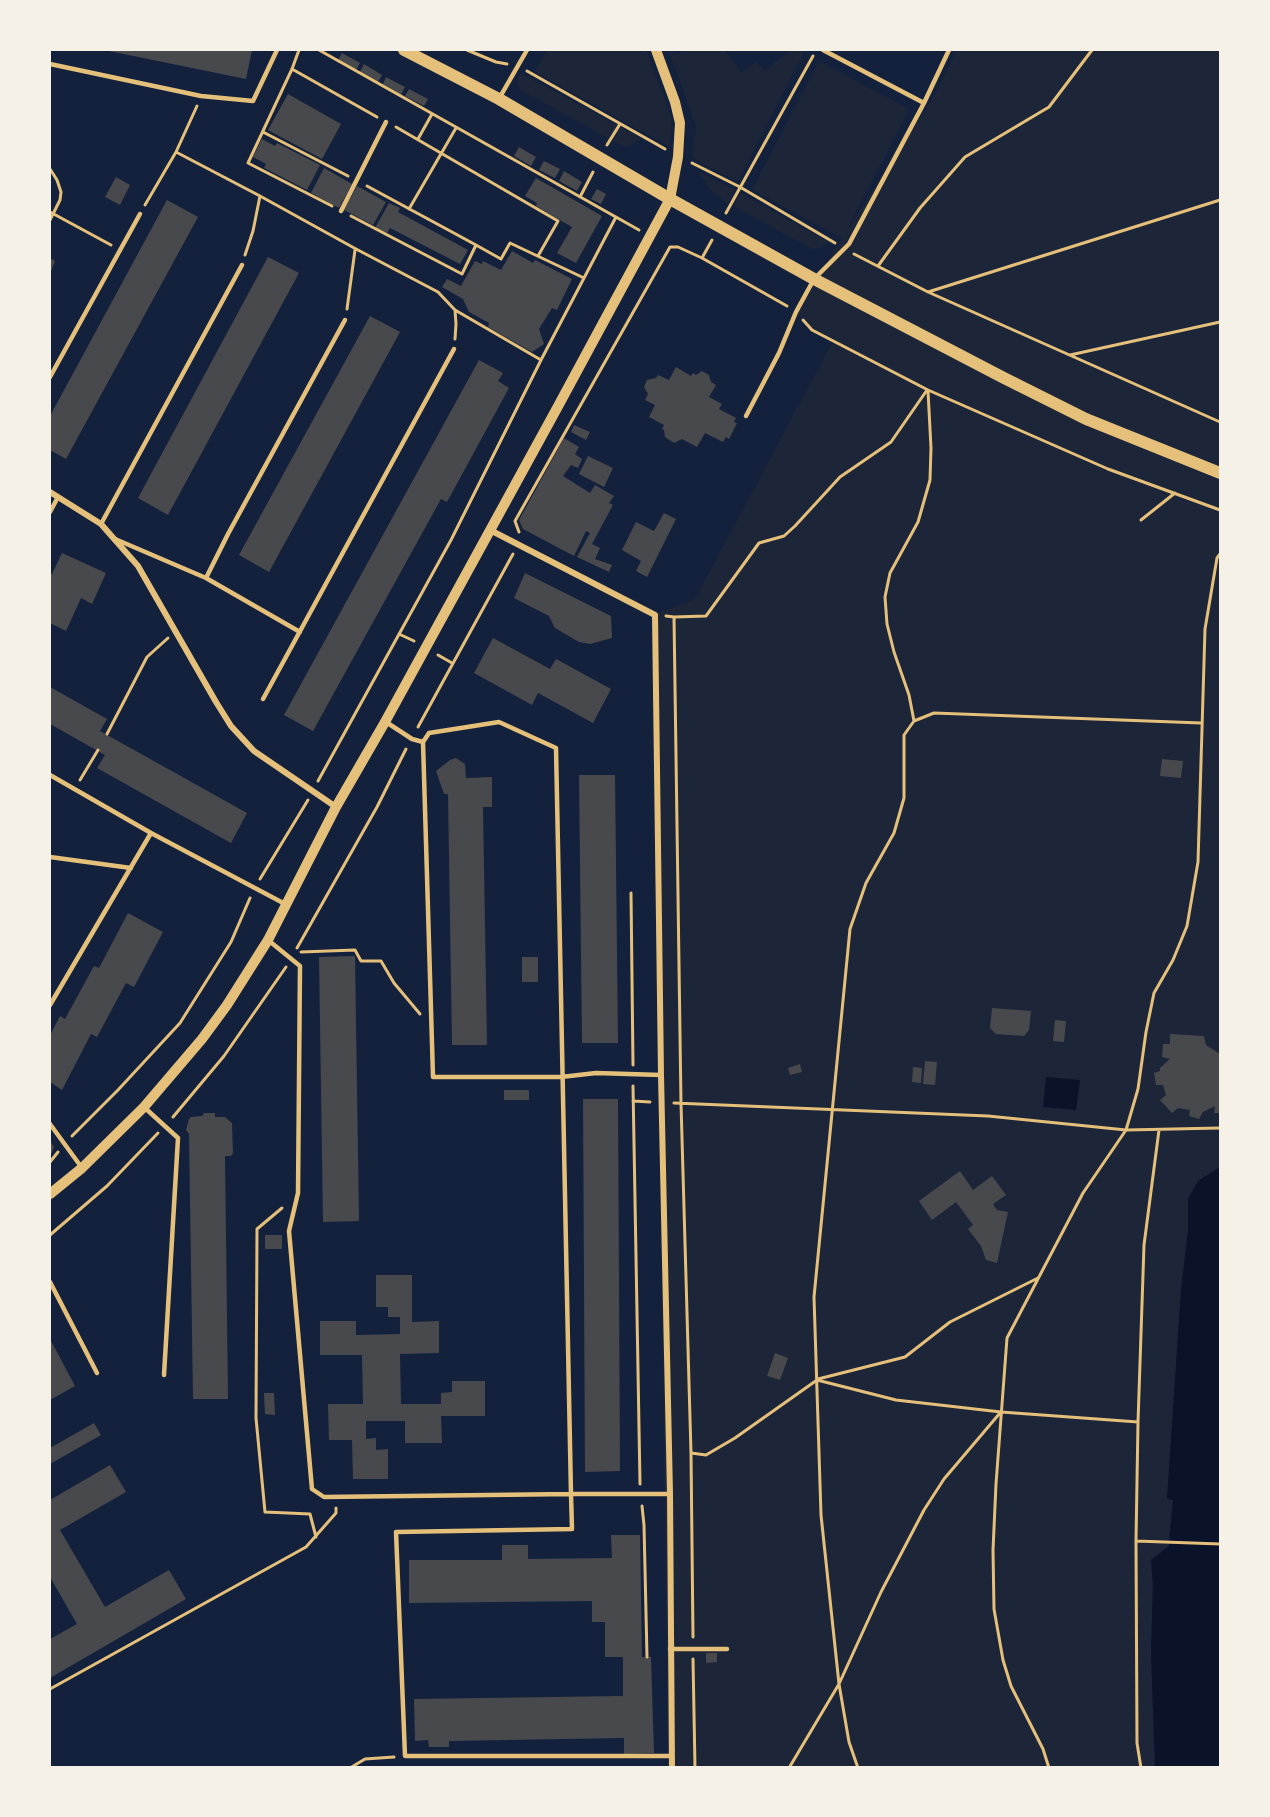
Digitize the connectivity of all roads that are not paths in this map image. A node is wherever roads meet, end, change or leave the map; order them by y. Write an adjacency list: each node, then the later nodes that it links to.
1 (277, 50): 7 (lane)
2 (404, 50): 8 (main road)
3 (527, 50): 8 (lane)
4 (656, 50): 11 (street)
5 (823, 50): 9 (lane)
6 (950, 50): 9 (lane)
7 (50, 64)
8 (499, 99): 11 (main road)
9 (924, 103): 15 (lane)
10 (386, 122): 12 (lane)
11 (670, 199): 15 (main road); 25 (street)
12 (341, 211)
13 (140, 214): 18 (lane)
14 (242, 265): 24 (lane)
15 (814, 279): 19 (lane); 20 (main road)
16 (345, 320): 27 (lane)
17 (454, 349): 28 (lane)
18 (50, 377)
19 (746, 416)
20 (1221, 473)
21 (50, 492): 22 (street)
22 (58, 497): 23 (lane); 24 (street)
23 (50, 512)
24 (101, 524): 26 (street)
25 (490, 530): 30 (street); 40 (street)
26 (115, 538): 27 (lane); 33 (street)
27 (206, 578): 28 (lane)
28 (300, 632): 29 (lane)
29 (263, 699)
30 (385, 722): 31 (lane); 33 (street)
31 (423, 742): 41 (lane); 41 (lane)
32 (50, 775): 34 (lane)
33 (336, 807): 37 (street)
34 (152, 833): 36 (lane); 37 (lane)
35 (50, 857): 36 (lane)
36 (130, 868): 39 (lane)
37 (286, 905): 38 (street)
38 (268, 940): 42 (street); 49 (lane)
39 (50, 1005)
40 (661, 1075): 41 (lane); 50 (street)
41 (561, 1077): 49 (lane)
42 (144, 1107): 44 (street); 48 (lane)
43 (50, 1124): 44 (lane)
44 (82, 1168): 45 (street)
45 (50, 1194)
46 (50, 1282): 47 (lane)
47 (97, 1373)
48 (164, 1375)
49 (571, 1494): 50 (lane); 53 (lane)
50 (670, 1494): 51 (street)
51 (670, 1648): 52 (lane); 53 (street)
52 (727, 1649)
53 (672, 1756): 54 (street)
54 (672, 1767)

